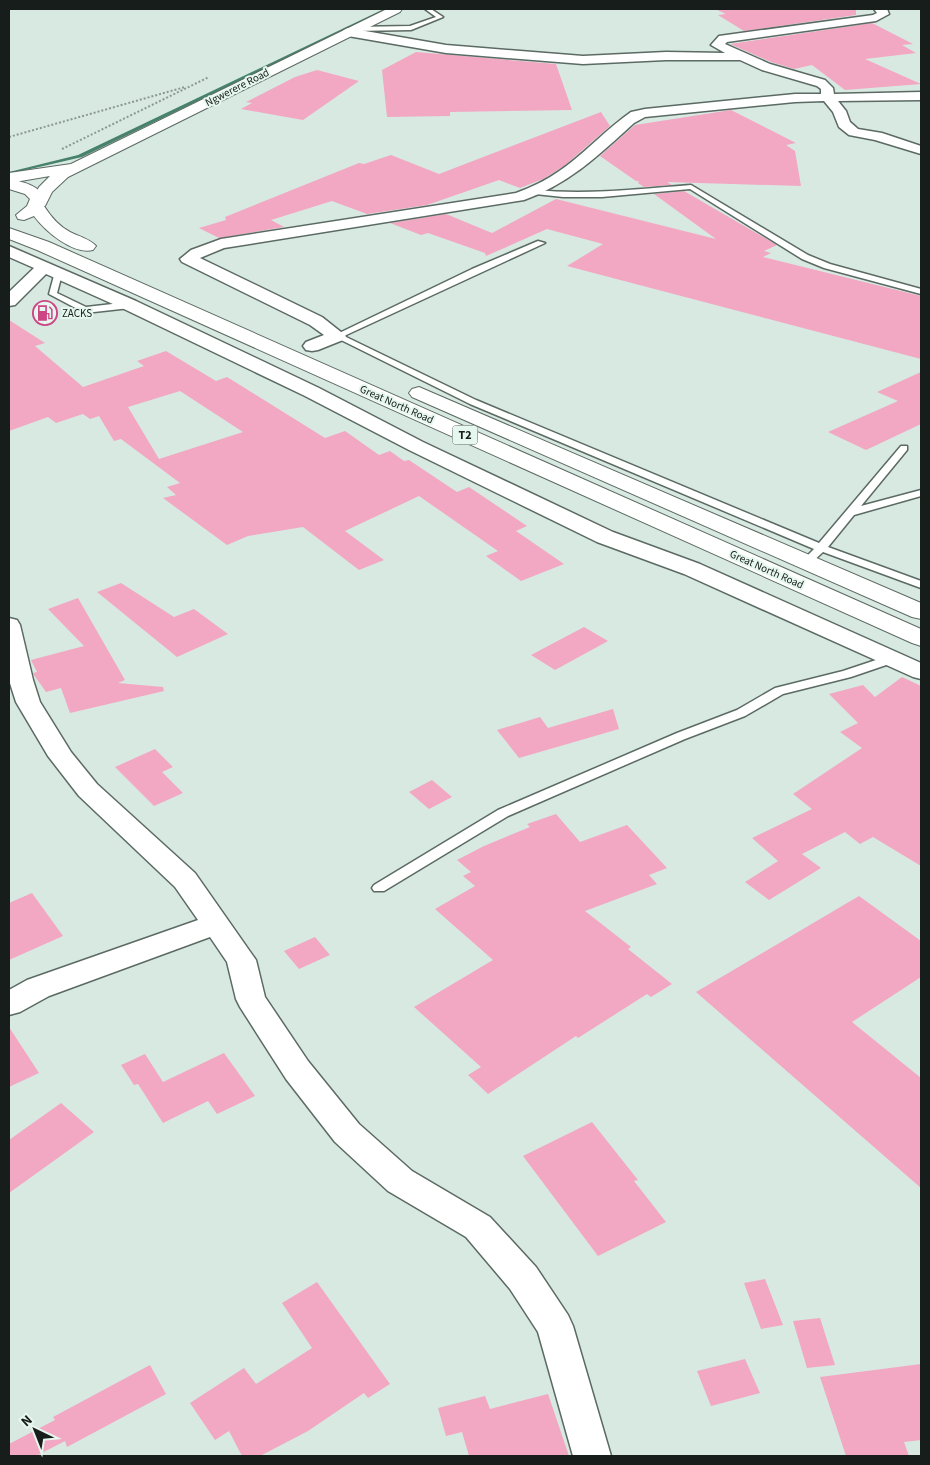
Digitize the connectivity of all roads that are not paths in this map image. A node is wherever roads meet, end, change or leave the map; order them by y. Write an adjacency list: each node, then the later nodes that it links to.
1 (396, 9): 4 (main road, Ngwerere Road)
2 (428, 9): 4 (lane)
3 (879, 9): 5 (street)
4 (351, 30): 5 (street); 9 (main road, Ngwerere Road)
5 (743, 57): 7 (street)
6 (921, 96): 7 (street)
7 (828, 98): 8 (street); 11 (street)
8 (921, 150)
9 (79, 166): 10 (main road); 12 (main road)
10 (9, 179): 12 (main road, Great North Road)
11 (534, 192): 18 (lane); 20 (street)
12 (38, 205): 13 (main road); 21 (main road, Great North Road / T2)
13 (9, 220)
14 (9, 233): 30 (main road, Great North Road / T2)
15 (541, 243): 20 (lane)
16 (9, 251): 17 (street)
17 (51, 270): 19 (street); 31 (street)
18 (921, 292)
19 (9, 301)
20 (337, 336): 21 (street); 25 (lane)
21 (312, 346): 26 (main road, Great North Road / T2)
22 (904, 448): 24 (lane)
23 (921, 493): 24 (lane)
24 (852, 512): 25 (lane)
25 (821, 548): 26 (lane); 27 (lane)
26 (806, 562): 28 (main road, Great North Road / T2)
27 (921, 585)
28 (921, 612)
29 (9, 625): 34 (street)
30 (921, 638)
31 (892, 659): 32 (street); 33 (lane)
32 (921, 672)
33 (380, 888)
34 (216, 924): 35 (street); 36 (street)
35 (9, 1004)
36 (592, 1456)

